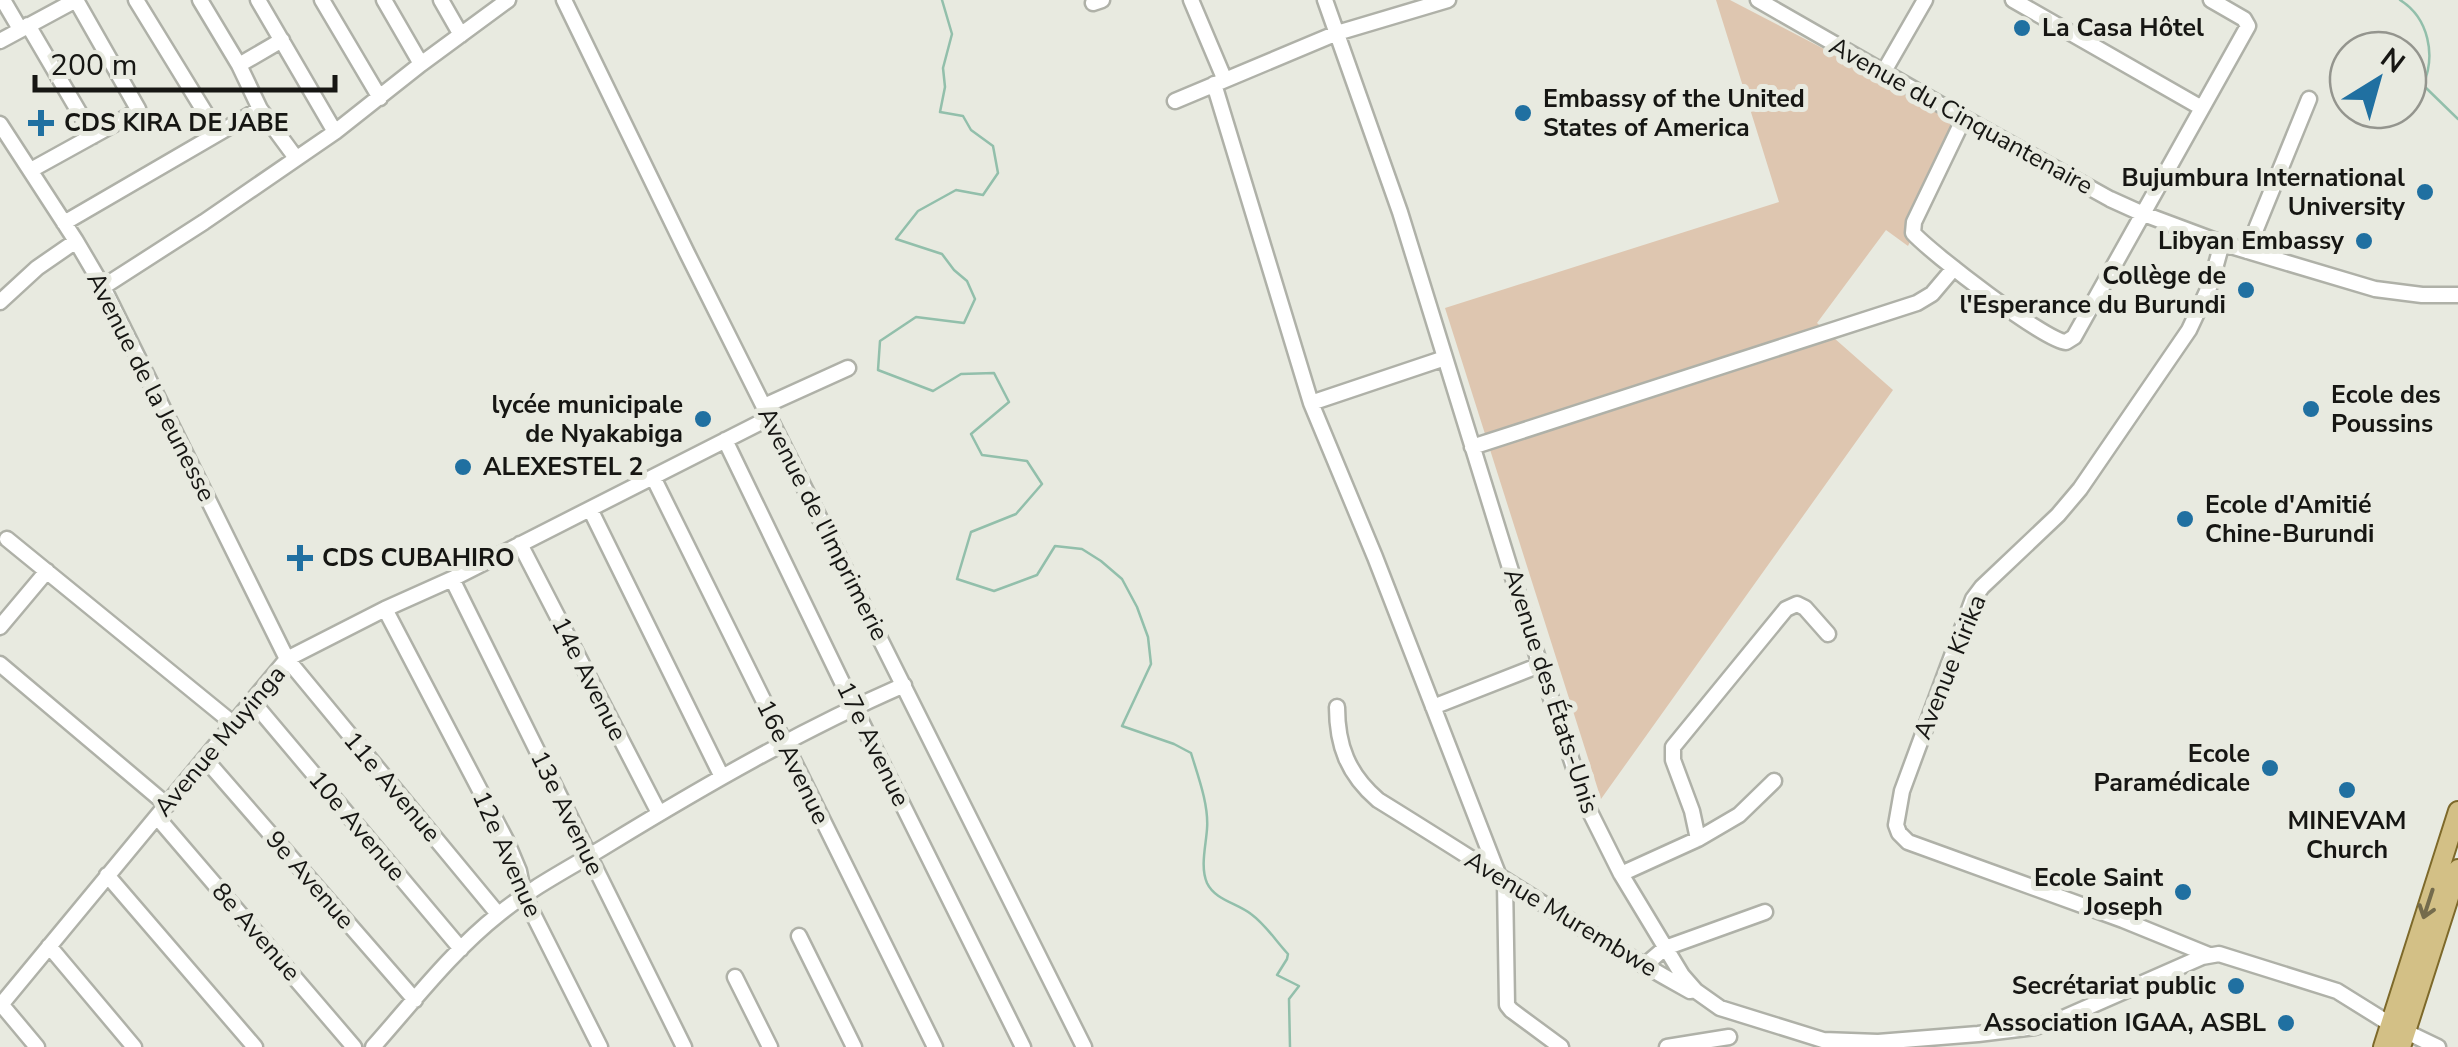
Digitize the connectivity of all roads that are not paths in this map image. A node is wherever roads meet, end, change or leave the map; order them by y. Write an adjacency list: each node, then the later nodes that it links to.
1 (4, 0): 18 (street)
2 (76, 0): 18 (street); 36 (street)
3 (136, 0): 34 (street)
4 (200, 0): 24 (street)
5 (258, 0): 21 (street)
6 (322, 0): 27 (street)
7 (384, 0): 23 (street)
8 (440, 0): 20 (street)
9 (508, 0): 20 (street)
10 (564, 0): 51 (street, Avenue de l'Imprimerie)
11 (1192, 0): 26 (street)
12 (1325, 0): 19 (street, Avenue des États-Unis)
13 (1448, 0): 19 (street)
14 (1758, 0): 25 (street, Avenue du Cinquantenaire)
15 (1925, 0): 25 (street)
16 (2013, 0): 30 (street)
17 (2211, 0): 30 (street)
18 (24, 27): 22 (street); 36 (street)
19 (1337, 32): 26 (street); 48 (street, Avenue des États-Unis)
20 (461, 35): 23 (street)
21 (282, 40): 24 (street); 35 (street)
22 (0, 41)
23 (420, 64): 27 (street)
24 (238, 65): 31 (street)
25 (1883, 73): 32 (street, Avenue du Cinquantenaire)
26 (1219, 81): 29 (street); 50 (street)
27 (380, 98): 35 (street)
28 (2310, 99): 43 (street)
29 (1175, 100)
30 (2200, 107): 39 (street)
31 (260, 109): 34 (street); 37 (street)
32 (1964, 118): 39 (street, Avenue du Cinquantenaire); 44 (street)
33 (0, 124): 38 (street, Avenue de la Jeunesse)
34 (217, 132): 40 (street)
35 (335, 132): 37 (street)
36 (93, 136): 38 (street)
37 (296, 158): 45 (street)
38 (30, 170): 40 (street, Avenue de la Jeunesse)
39 (2141, 213): 42 (street, Avenue du Cinquantenaire); 44 (street)
40 (64, 223): 41 (street, Avenue de la Jeunesse)
41 (76, 240): 45 (street, Avenue de la Jeunesse); 47 (street)
42 (2222, 243): 43 (street, Avenue du Cinquantenaire); 93 (street, Avenue Kirika)
43 (2247, 250): 46 (street, Avenue du Cinquantenaire)
44 (1954, 268): 53 (street)
45 (103, 287): 63 (street, Avenue de la Jeunesse)
46 (2458, 295)
47 (0, 301)
48 (1446, 358): 50 (street); 53 (street, Avenue des États-Unis)
49 (848, 368): 51 (street, Avenue Muyinga)
50 (1311, 404): 70 (street)
51 (767, 412): 52 (street, Avenue Muyinga); 66 (street, Avenue de l'Imprimerie)
52 (726, 440): 54 (street, Avenue Muyinga); 68 (street, 17e Avenue)
53 (1472, 447): 65 (street, Avenue des États-Unis)
54 (653, 477): 55 (street, Avenue Muyinga); 72 (street, 16e Avenue)
55 (590, 508): 57 (street, Avenue Muyinga); 74 (street)
56 (7, 539): 58 (street)
57 (520, 544): 59 (street, Avenue Muyinga); 78 (street, 14e Avenue)
58 (47, 571): 61 (street); 71 (street)
59 (452, 579): 60 (street, Avenue Muyinga); 81 (street, 13e Avenue)
60 (386, 610): 63 (street, Avenue Muyinga); 86 (street, 12e Avenue)
61 (0, 627)
62 (1828, 634): 80 (street)
63 (287, 660): 67 (street, Avenue Muyinga); 88 (street, 11e Avenue)
64 (0, 664): 76 (street)
65 (1540, 665): 70 (street); 83 (street, Avenue des États-Unis)
66 (904, 685): 68 (street); 113 (street, Avenue de l'Imprimerie)
67 (253, 702): 71 (street, Avenue Muyinga); 92 (street, 10e Avenue)
68 (854, 706): 72 (street); 112 (street, 17e Avenue)
69 (1337, 707): 85 (street, Avenue Murembwe)
70 (1433, 707): 85 (street)
71 (234, 726): 73 (street, Avenue Muyinga)
72 (783, 742): 74 (street); 111 (street, 16e Avenue)
73 (206, 760): 76 (street, Avenue Muyinga); 96 (street, 9e Avenue)
74 (722, 777): 78 (street)
75 (1774, 780): 80 (street)
76 (167, 805): 79 (street, Avenue Muyinga)
77 (2458, 811): 100 (main road, one-way to 100)
78 (659, 814): 81 (street)
79 (157, 818): 84 (street, Avenue Muyinga); 105 (street, 8e Avenue)
80 (1698, 839): 83 (street)
81 (588, 856): 86 (street); 108 (street, 13e Avenue)
82 (2458, 869): 100 (main road)
83 (1621, 874): 91 (street, Avenue des États-Unis)
84 (107, 875): 90 (street, Avenue Muyinga); 104 (street)
85 (1503, 880): 94 (street, Avenue Murembwe); 114 (street)
86 (524, 896): 88 (street); 107 (street, 12e Avenue)
87 (1764, 912): 91 (street)
88 (498, 914): 92 (street)
89 (799, 936): 110 (street)
90 (49, 946): 98 (street, Avenue Muyinga); 103 (street)
91 (1664, 948): 94 (street); 97 (street, Avenue des États-Unis)
92 (461, 949): 96 (street)
93 (2208, 955): 99 (street, Avenue des États-Unis); 100 (street)
94 (1644, 966): 97 (street, Avenue Murembwe)
95 (735, 977): 109 (street)
96 (415, 1000): 106 (street)
97 (1708, 1000): 99 (street, Avenue des États-Unis)
98 (0, 1005): 102 (street)
99 (1726, 1010): 101 (street)
100 (2399, 1034): 116 (main road); 117 (street)
101 (1729, 1042): 115 (street)
102 (36, 1047)
103 (134, 1047)
104 (255, 1047)
105 (354, 1047)
106 (373, 1047)
107 (600, 1047)
108 (684, 1047)
109 (770, 1047)
110 (854, 1047)
111 (935, 1047)
112 (1023, 1047)
113 (1084, 1047)
114 (1560, 1047)
115 (1667, 1047)
116 (2383, 1047)
117 (2438, 1047)

